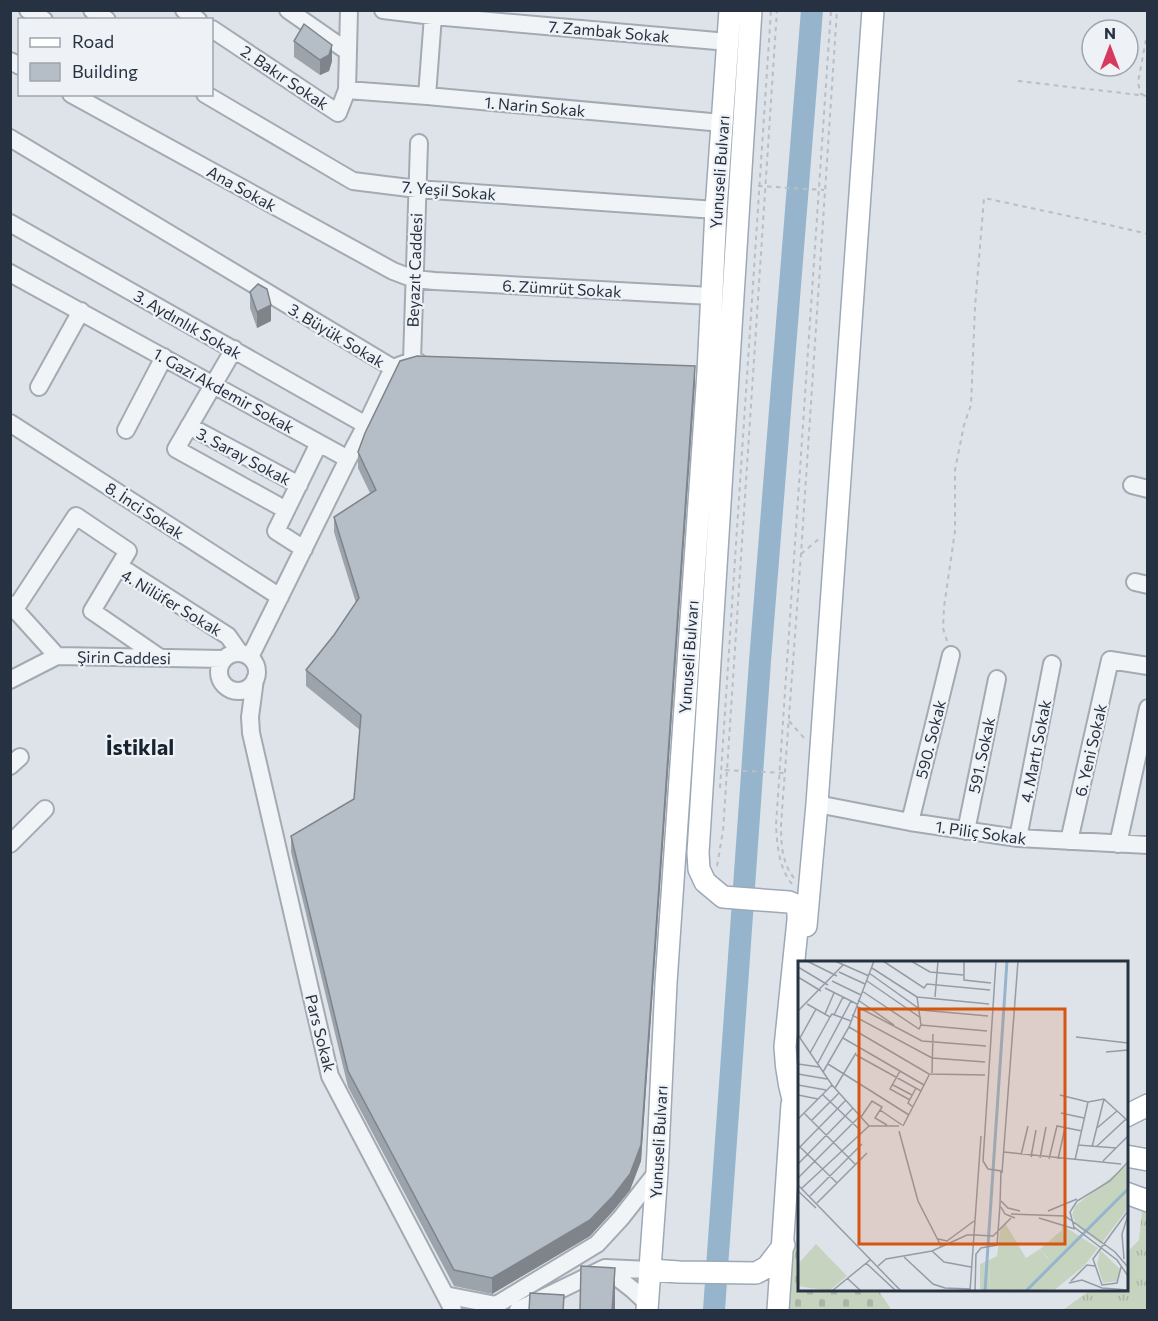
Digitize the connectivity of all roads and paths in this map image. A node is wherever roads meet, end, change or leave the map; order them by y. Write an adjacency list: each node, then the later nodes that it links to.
1 (28, 10): 13 (street)
2 (288, 10): 17 (street)
3 (349, 10): 17 (street)
4 (382, 10): 12 (street, 7. Zambak Sokak)
5 (730, 10): 16 (main road, Yunuseli Bulvarı)
6 (751, 10): 83 (main road, Yunuseli Bulvarı)
7 (771, 10): 27 (path)
8 (777, 10): 28 (path)
9 (831, 10): 30 (path)
10 (837, 10): 31 (path)
11 (873, 10): 74 (main road)
12 (433, 16): 16 (street, 7. Zambak Sokak); 22 (street)
13 (41, 18)
14 (213, 29): 19 (street, 2. Bakır Sokak)
15 (1148, 29): 23 (path)
16 (728, 42): 24 (main road, Yunuseli Bulvarı)
17 (347, 51): 19 (street)
18 (1018, 81): 23 (path)
19 (347, 90): 22 (street, 1. Narin Sokak)
20 (75, 96): 36 (street, Ana Sokak)
21 (208, 96): 29 (street, 7. Yeşil Sokak)
22 (427, 96): 24 (street, 1. Narin Sokak)
23 (1148, 96)
24 (722, 123): 32 (main road, Yunuseli Bulvarı)
25 (10, 138): 43 (street, 3. Büyük Sokak)
26 (419, 143): 29 (street, Beyazıt Caddesi)
27 (758, 186): 28 (path); 70 (path)
28 (765, 187): 30 (path); 84 (path)
29 (417, 189): 32 (street, 7. Yeşil Sokak); 36 (street, Beyazıt Caddesi)
30 (819, 189): 31 (path); 72 (path)
31 (825, 190): 73 (path)
32 (716, 210): 37 (main road, Yunuseli Bulvarı)
33 (10, 223): 39 (street, 3. Aydınlık Sokak)
34 (1148, 234): 58 (path)
35 (10, 273): 38 (street, 1. Gazi Akdemir Sokak)
36 (414, 279): 37 (street, 6. Zümrüt Sokak); 41 (street, Beyazıt Caddesi)
37 (711, 296): 86 (main road, Yunuseli Bulvarı)
38 (81, 311): 40 (street, 1. Gazi Akdemir Sokak); 45 (street)
39 (234, 349): 44 (street); 47 (street, 3. Aydınlık Sokak)
40 (164, 357): 44 (street, 1. Gazi Akdemir Sokak); 49 (street)
41 (411, 361): 42 (street, 3. Büyük Sokak); 43 (street, 3. Büyük Sokak)
42 (435, 362)
43 (393, 368): 47 (street)
44 (213, 384): 48 (street); 50 (street, 1. Gazi Akdemir Sokak)
45 (39, 387)
46 (10, 423): 56 (street, 8. İnci Sokak)
47 (366, 425): 51 (street)
48 (189, 426): 52 (street, 3. Saray Sokak); 53 (street)
49 (126, 430)
50 (319, 443): 51 (street, 1. Gazi Akdemir Sokak); 52 (street)
51 (348, 459): 54 (street)
52 (298, 485): 53 (street)
53 (286, 510): 54 (street)
54 (304, 549): 56 (street)
55 (119, 567): 57 (street); 60 (street, 4. Nilüfer Sokak); 61 (street, 4. Nilüfer Sokak)
56 (280, 597): 60 (street)
57 (13, 607): 59 (street, Şirin Caddesi)
58 (951, 655): 76 (street, 590. Sokak)
59 (57, 656): 61 (street, Şirin Caddesi); 66 (street)
60 (238, 656): 61 (street, Şirin Caddesi); 64 (street); 67 (street)
61 (159, 657)
62 (1052, 664): 78 (street, 4. Martı Sokak)
63 (1148, 666): 79 (street, 6. Yeni Sokak)
64 (255, 679): 67 (street); 69 (street)
65 (997, 679): 77 (street, 591. Sokak)
66 (10, 680)
67 (225, 686): 69 (street)
68 (1148, 708): 81 (street)
69 (251, 733): 102 (street, Pars Sokak)
70 (721, 769)
71 (732, 770): 72 (path)
72 (780, 773): 73 (path); 85 (path)
73 (785, 773): 85 (path)
74 (817, 804): 76 (street, 1. Piliç Sokak); 87 (main road)
75 (45, 809): 80 (street)
76 (910, 822): 77 (street, 1. Piliç Sokak)
77 (966, 831): 78 (street, 1. Piliç Sokak)
78 (1018, 838): 79 (street, 1. Piliç Sokak)
79 (1069, 841): 81 (street, 1. Piliç Sokak)
80 (10, 844)
81 (1118, 844): 82 (street, 1. Piliç Sokak)
82 (1148, 845)
83 (698, 853): 84 (main road); 86 (main road)
84 (718, 893): 85 (main road)
85 (782, 901): 90 (main road)
86 (669, 939): 95 (main road, Yunuseli Bulvarı)
87 (803, 961)
88 (798, 1020): 89 (main road)
89 (797, 1071): 90 (main road)
90 (796, 1099): 99 (main road)
91 (1148, 1105): 92 (main road)
92 (1128, 1115)
93 (1128, 1156): 94 (main road)
94 (1148, 1160)
95 (657, 1172): 101 (main road, Yunuseli Bulvarı); 102 (street)
96 (1128, 1194): 97 (main road)
97 (1148, 1201)
98 (798, 1213): 99 (main road)
99 (782, 1249): 101 (main road); 106 (main road)
100 (605, 1268): 101 (street); 103 (street); 105 (street)
101 (650, 1270): 103 (main road, Yunuseli Bulvarı)
102 (445, 1295): 104 (street, Pars Sokak)
103 (647, 1307)
104 (453, 1311)
105 (518, 1311)
106 (778, 1311)

